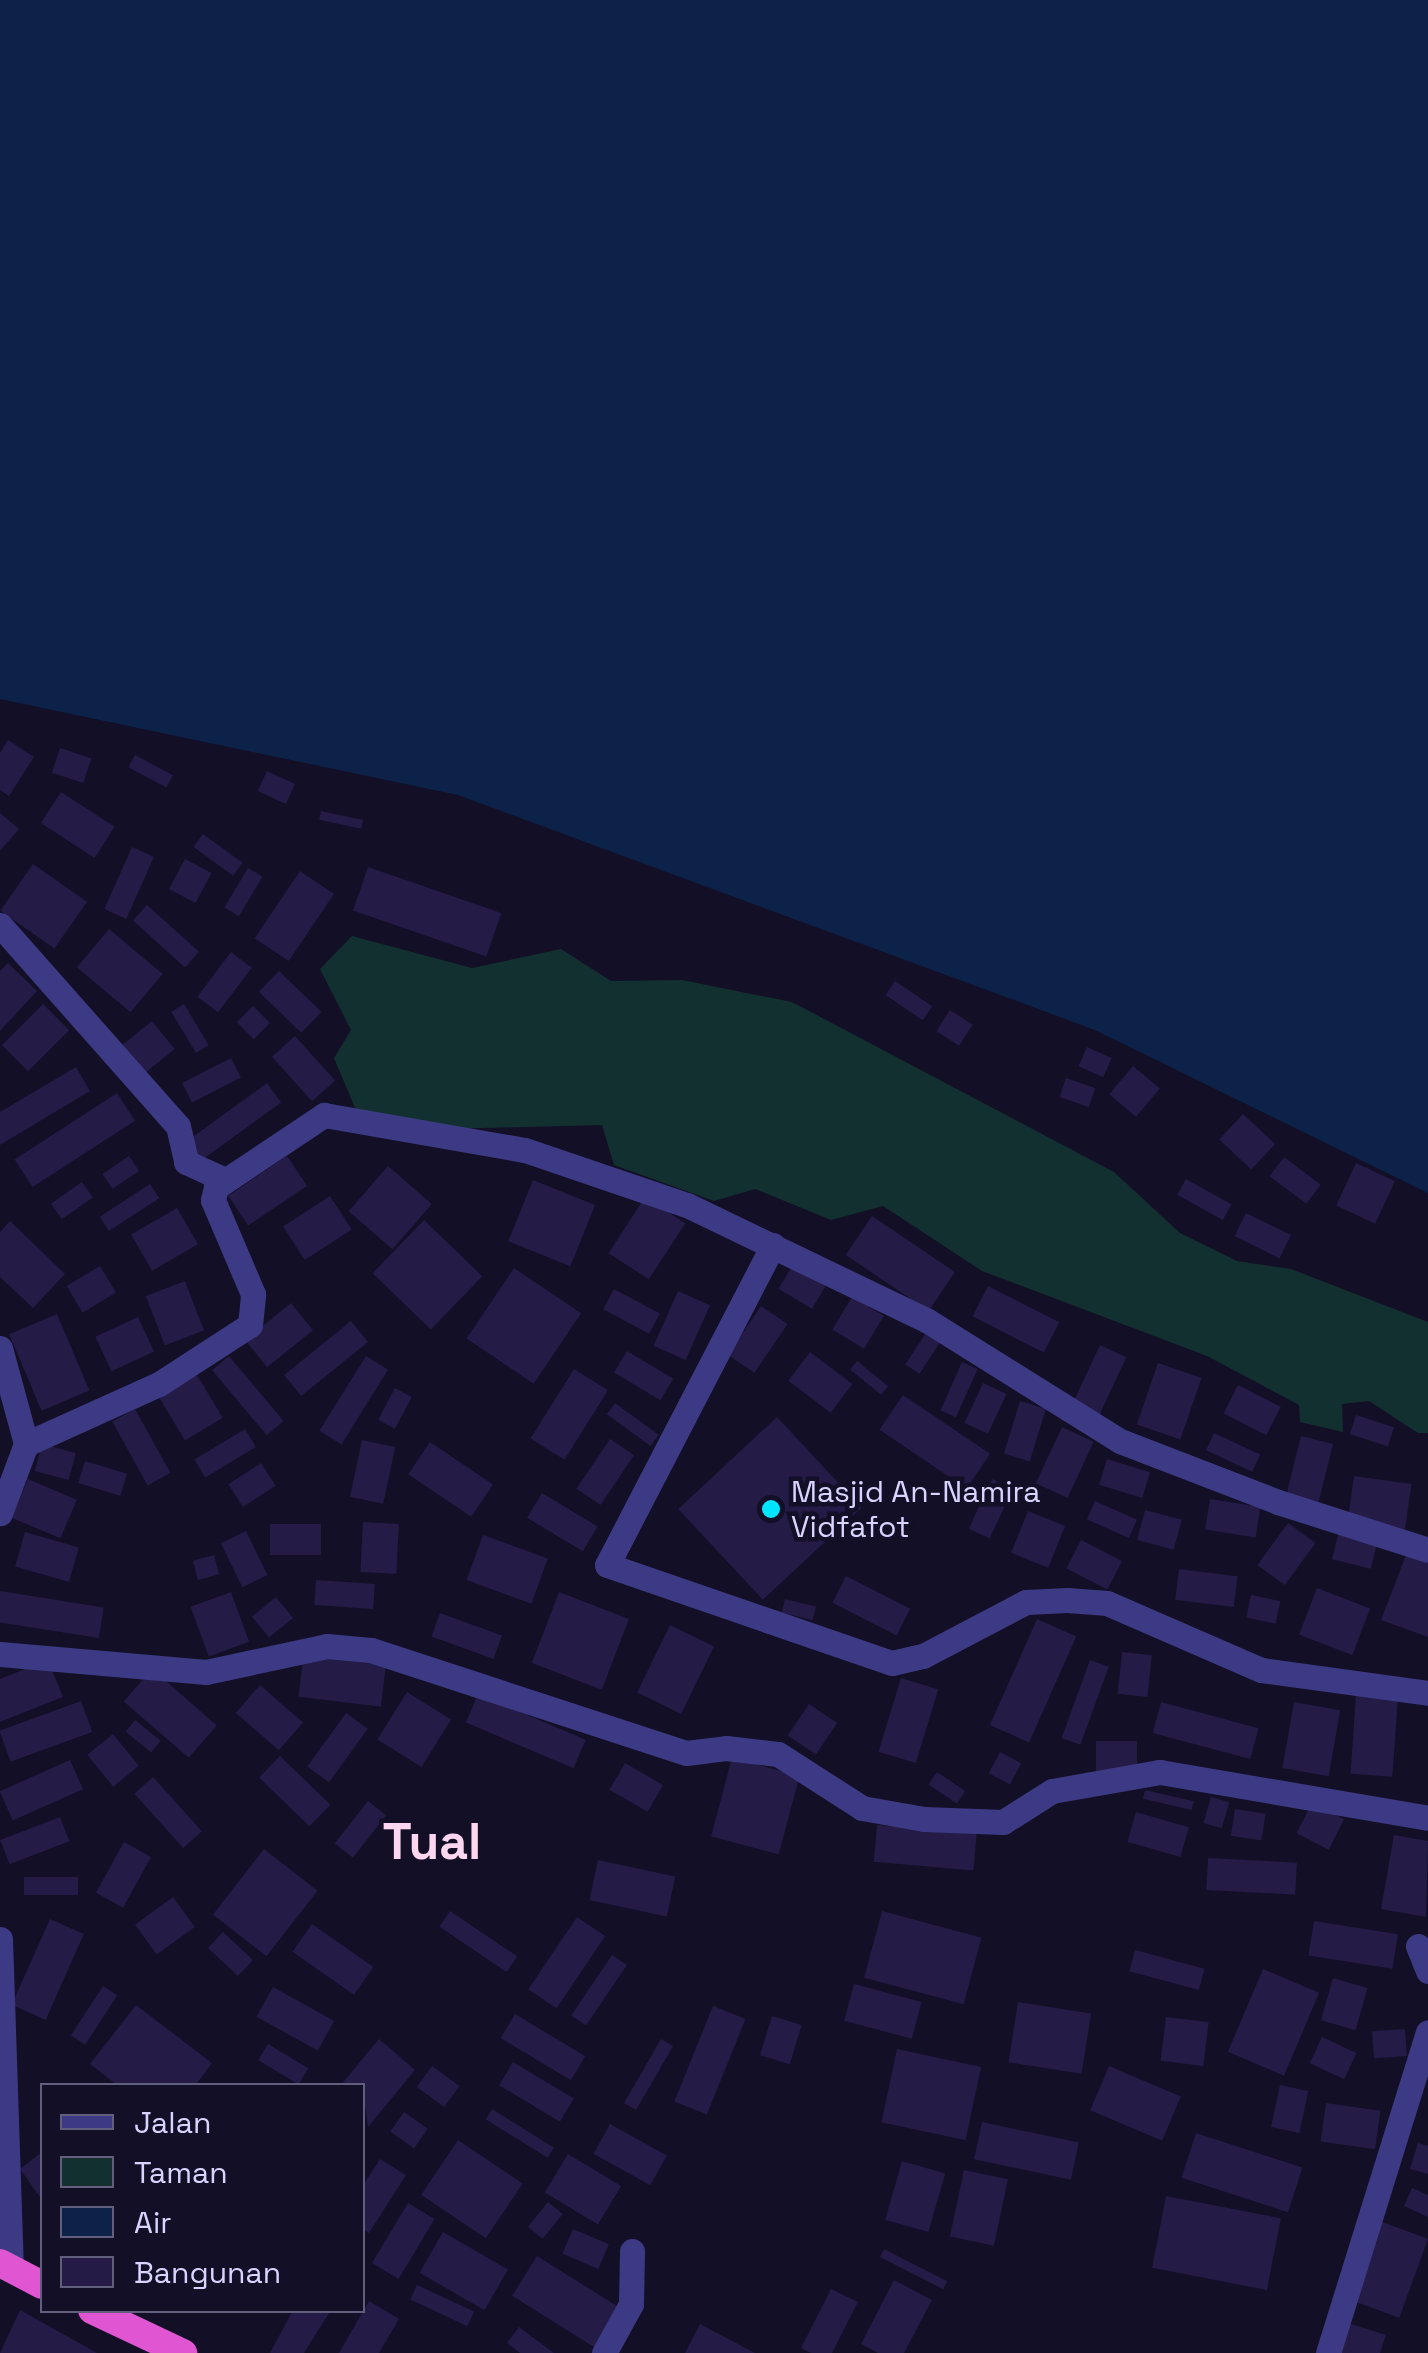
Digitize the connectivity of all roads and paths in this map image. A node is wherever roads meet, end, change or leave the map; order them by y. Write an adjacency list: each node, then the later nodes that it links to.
1 (0, 925): 2 (street)
2 (223, 1179): 3 (street); 5 (street)
3 (774, 1245): 7 (street); 9 (street)
4 (0, 1348): 5 (street)
5 (26, 1444): 6 (street)
6 (0, 1513)
7 (1428, 1550)
8 (0, 1654): 10 (street)
9 (1428, 1692)
10 (1428, 1818)
11 (0, 1939): 16 (street)
12 (1418, 1946): 13 (street)
13 (1428, 1970)
14 (1428, 2032): 21 (street)
15 (632, 2251): 20 (street)
16 (6, 2266): 17 (highway)
17 (40, 2284)
18 (98, 2313): 19 (highway)
19 (183, 2353)
20 (604, 2353)
21 (1328, 2353)

